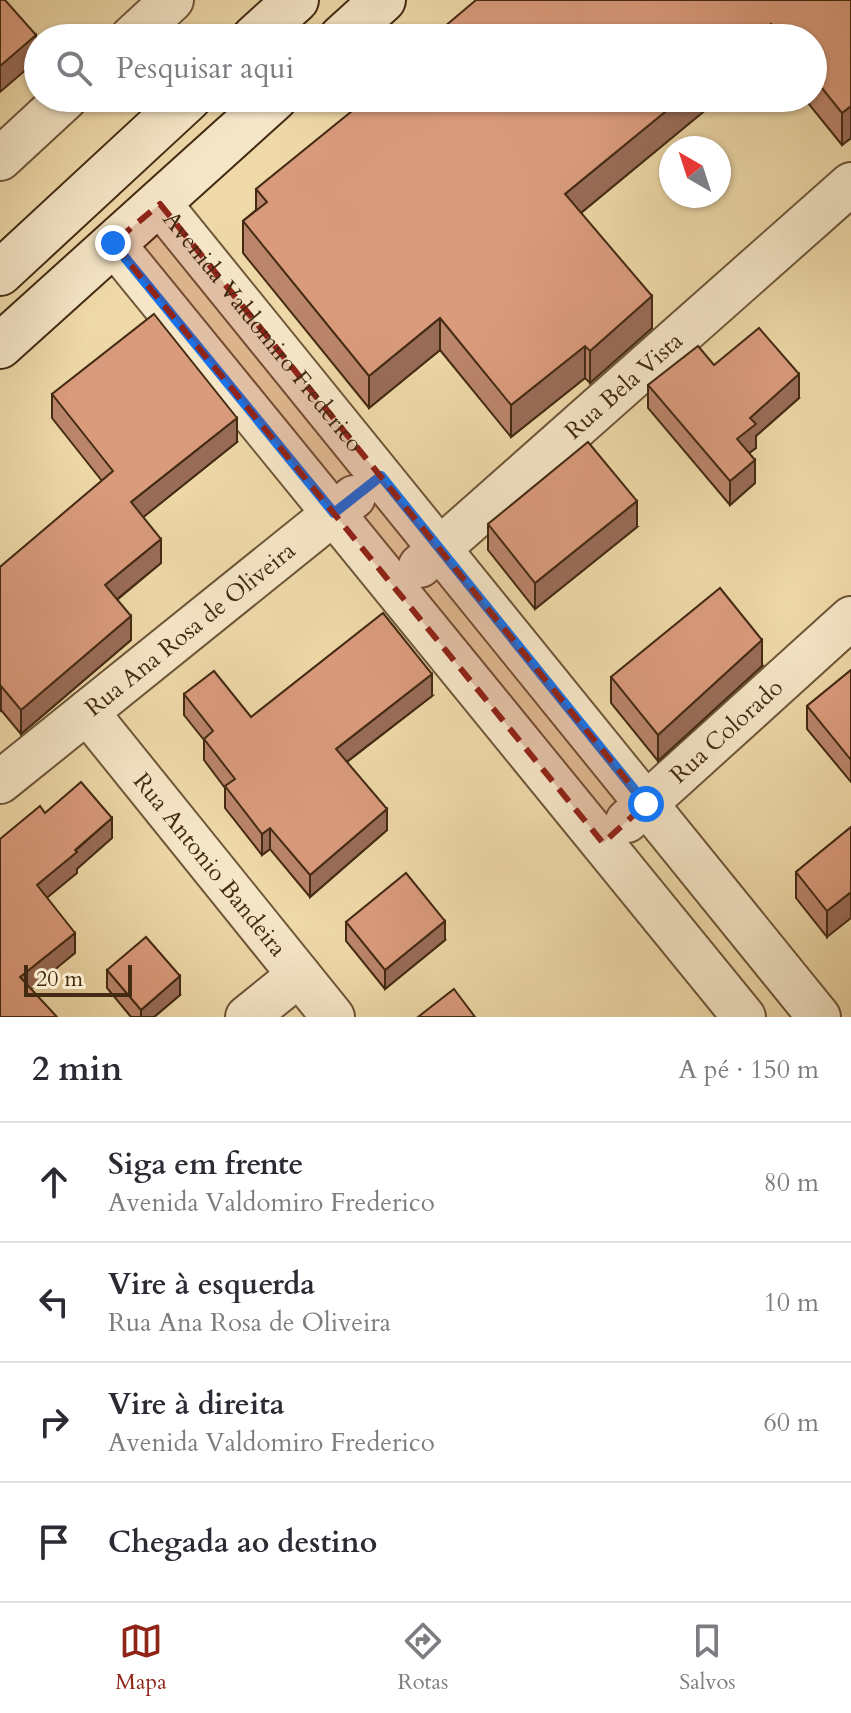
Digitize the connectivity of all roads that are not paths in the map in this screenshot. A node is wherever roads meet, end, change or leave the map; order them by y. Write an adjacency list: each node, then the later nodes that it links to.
1 (172, 0): 4 (street)
2 (296, 0): 5 (main road)
3 (383, 0): 6 (main road)
4 (146, 24)
5 (269, 24)
6 (356, 24)
7 (51, 112): 10 (street)
8 (174, 112): 14 (main road)
9 (260, 112): 12 (main road)
10 (0, 159)
11 (851, 184): 18 (street, Rua Bela Vista)
12 (160, 204): 13 (main road); 16 (street, Avenida Valdomiro Frederico)
13 (113, 243): 15 (main road); 17 (street)
14 (0, 273)
15 (0, 346)
16 (381, 476): 17 (street, Rua Ana Rosa de Oliveira); 18 (street, Avenida Valdomiro Frederico)
17 (334, 513): 19 (street); 21 (street, Rua Ana Rosa de Oliveira)
18 (440, 549): 19 (street, Rua Bela Vista); 23 (street, Avenida Valdomiro Frederico)
19 (395, 588): 24 (street)
20 (851, 618): 23 (street, Rua Colorado)
21 (87, 712): 22 (street, Rua Ana Rosa de Oliveira); 25 (street, Rua Antonio Bandeira)
22 (0, 782)
23 (646, 804): 24 (street, Rua Colorado); 29 (street, Avenida Valdomiro Frederico)
24 (603, 843): 28 (street)
25 (299, 975): 26 (street); 27 (street, Rua Antonio Bandeira)
26 (247, 1017)
27 (333, 1017)
28 (744, 1017)
29 (819, 1017)

